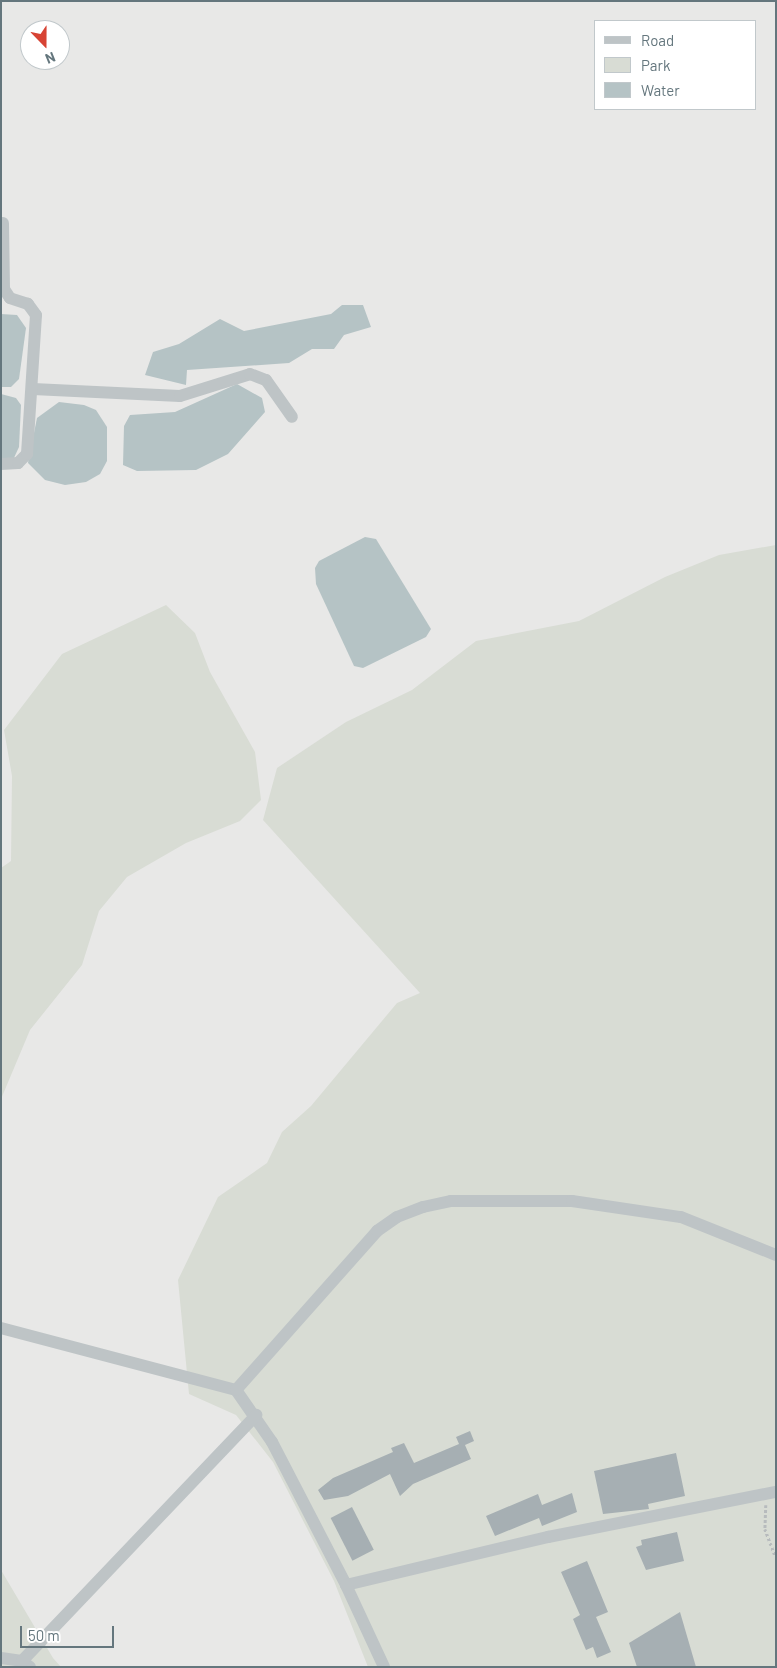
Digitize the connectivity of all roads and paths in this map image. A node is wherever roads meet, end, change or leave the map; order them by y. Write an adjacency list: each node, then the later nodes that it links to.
1 (3, 224): 2 (lane)
2 (33, 389): 3 (lane); 4 (lane)
3 (292, 417)
4 (1, 464)
5 (776, 1255): 7 (lane)
6 (1, 1328): 7 (lane)
7 (236, 1390): 8 (lane)
8 (256, 1415): 11 (lane); 13 (lane)
9 (771, 1493): 10 (path); 11 (lane)
10 (776, 1557)
11 (346, 1585): 14 (lane)
12 (2, 1655): 13 (lane)
13 (26, 1664)
14 (384, 1667)

